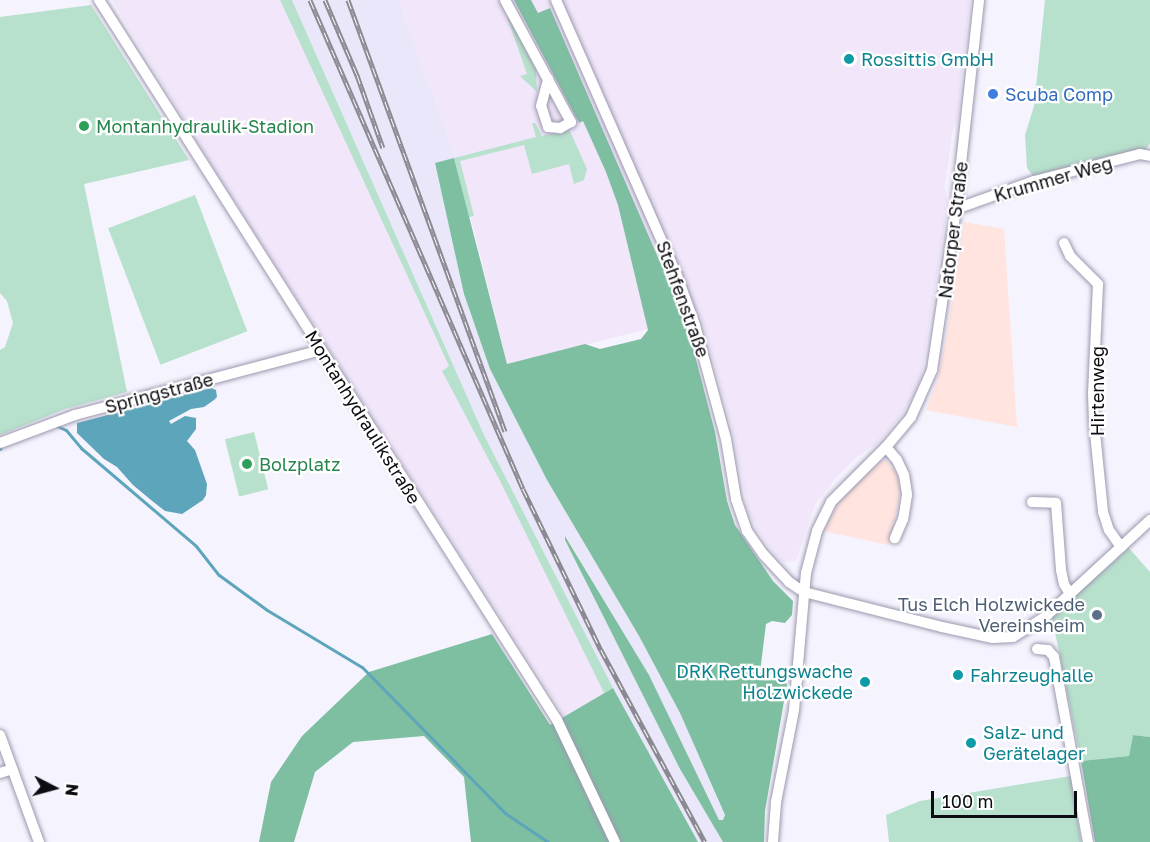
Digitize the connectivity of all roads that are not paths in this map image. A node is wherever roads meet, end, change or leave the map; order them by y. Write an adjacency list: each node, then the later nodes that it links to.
1 (99, 0): 9 (street, Montanhydraulikstraße)
2 (505, 0): 5 (street)
3 (556, 0): 16 (street, Stehfenstraße)
4 (979, 0): 7 (street, Natorper Straße)
5 (548, 80)
6 (1150, 156): 7 (street, Krummer Weg)
7 (957, 209): 11 (street, Natorper Straße)
8 (1064, 243): 15 (street, Hirtenweg)
9 (321, 350): 10 (street, Springstraße); 23 (street, Montanhydraulikstraße)
10 (0, 444)
11 (886, 447): 14 (street); 16 (street, Natorper Straße)
12 (1032, 502): 17 (street)
13 (1150, 520): 15 (street)
14 (895, 538)
15 (1121, 547): 17 (street)
16 (804, 592): 17 (street); 24 (street, Natorper Straße)
17 (1070, 594)
18 (1037, 649): 25 (street)
19 (0, 735): 20 (street)
20 (12, 769): 21 (street); 22 (street)
21 (0, 773)
22 (39, 842)
23 (615, 842)
24 (774, 842)
25 (1088, 842)

